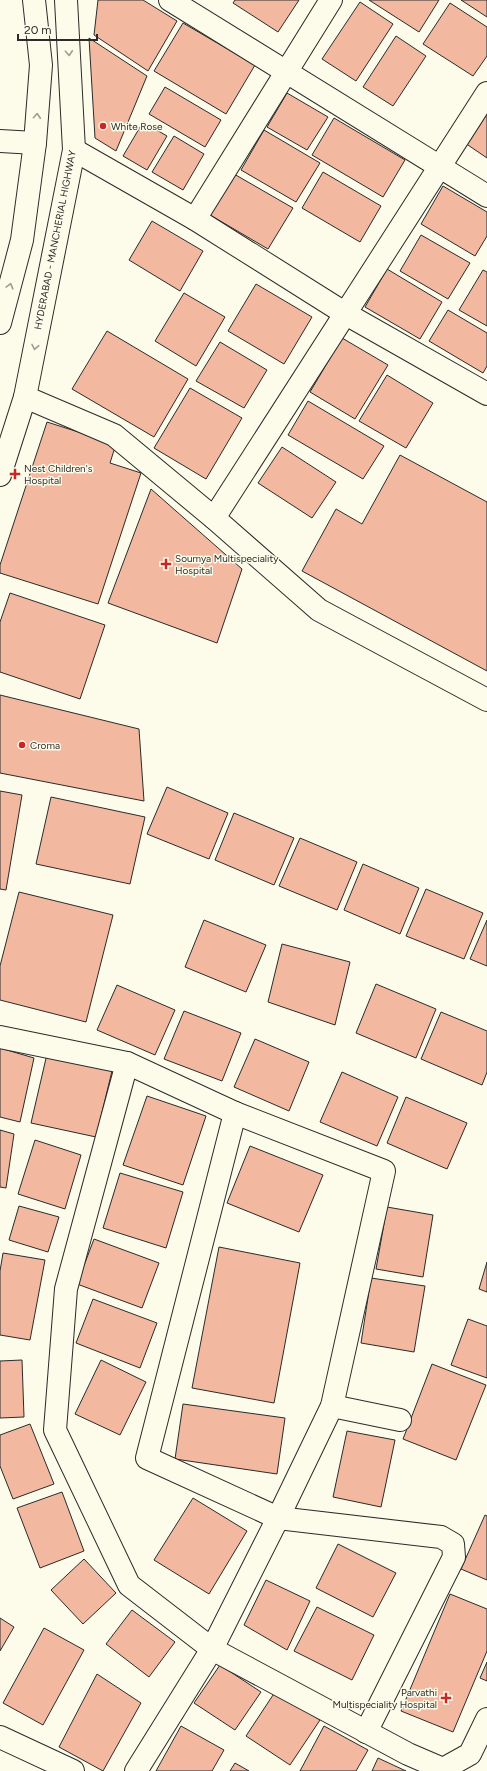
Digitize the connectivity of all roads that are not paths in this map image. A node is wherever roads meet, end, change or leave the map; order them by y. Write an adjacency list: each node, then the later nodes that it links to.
1 (34, 0): 8 (street, one-way to 1)
2 (66, 0): 9 (street, HYDERABAD - MANCHERIAL HIGHWAY, one-way to 9)
3 (170, 0): 5 (street)
4 (332, 0): 5 (street)
5 (286, 72): 10 (street); 12 (street)
6 (487, 93): 10 (street)
7 (0, 141): 8 (street)
8 (35, 143): 14 (street, one-way to 8)
9 (74, 150): 12 (street); 16 (street, HYDERABAD - MANCHERIAL HIGHWAY, one-way to 16)
10 (440, 168): 11 (street); 13 (street)
11 (487, 196)
12 (195, 219): 13 (street)
13 (346, 314): 15 (street); 18 (street)
14 (0, 323)
15 (487, 394)
16 (24, 397): 17 (street, HYDERABAD - MANCHERIAL HIGHWAY); 18 (street)
17 (0, 475)
18 (214, 518): 19 (street)
19 (487, 700)
20 (0, 1037): 21 (street)
21 (126, 1063): 22 (street); 26 (street)
22 (235, 1113): 23 (street); 25 (street)
23 (332, 1406): 24 (street); 25 (street)
24 (400, 1420)
25 (278, 1518): 26 (street); 28 (street)
26 (212, 1649): 28 (street); 31 (street)
27 (487, 1719): 28 (street)
28 (366, 1732)
29 (0, 1737): 30 (street)
30 (72, 1771)
31 (136, 1771)

